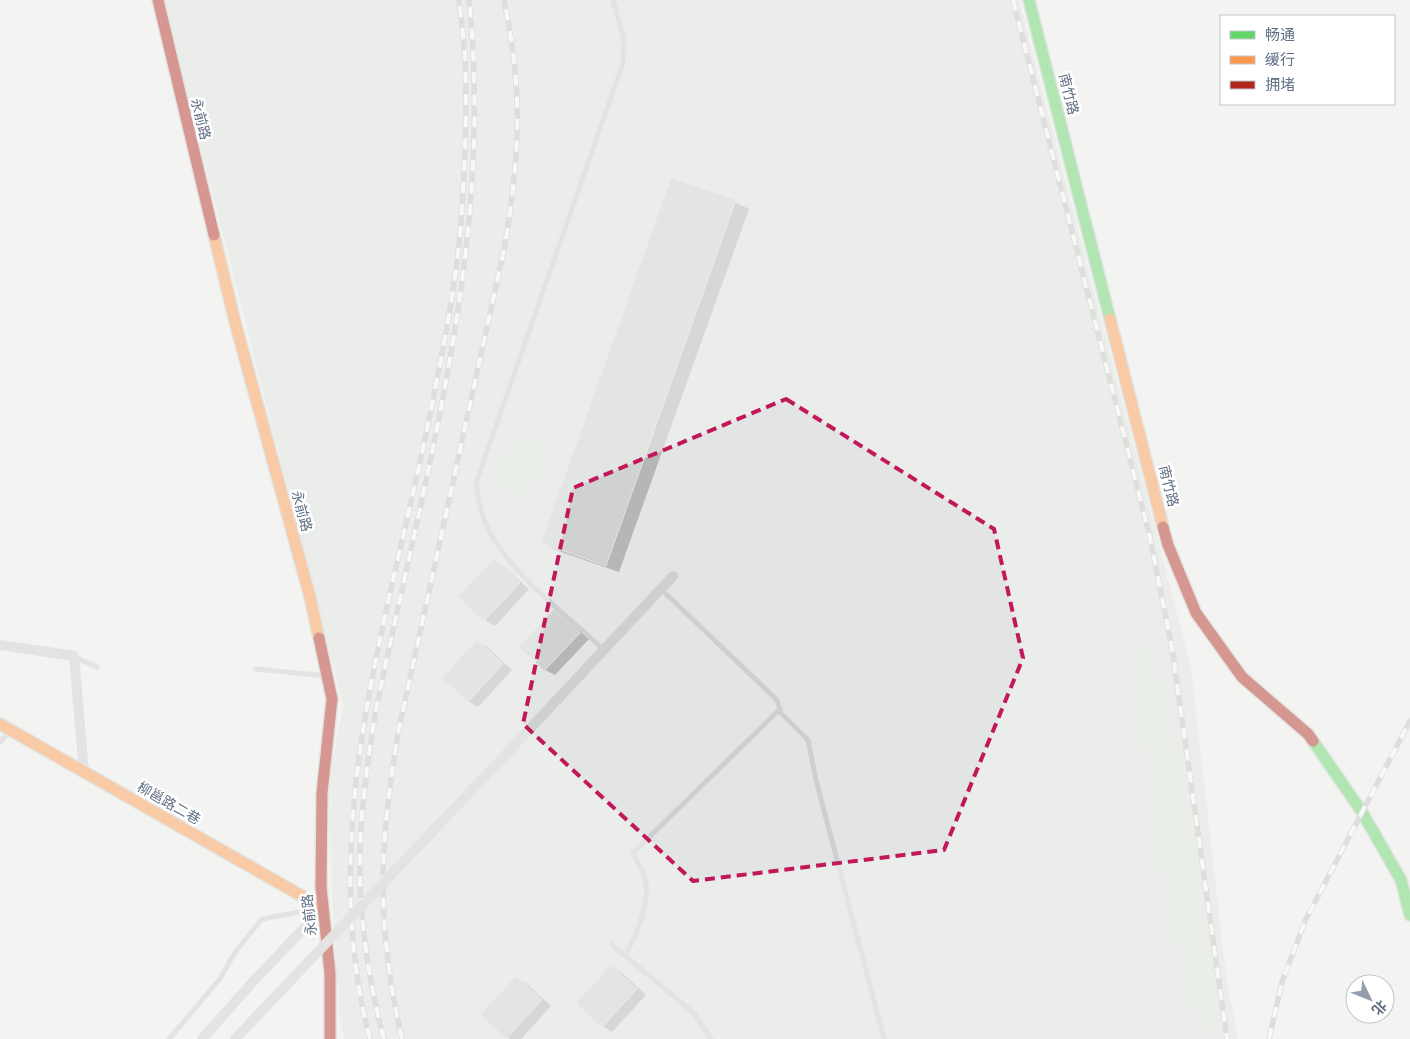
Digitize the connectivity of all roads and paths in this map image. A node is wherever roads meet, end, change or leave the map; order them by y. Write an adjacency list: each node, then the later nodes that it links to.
1 (158, 0): 11 (street, 永前路)
2 (613, 0): 7 (lane)
3 (1029, 0): 18 (street, 南竹路)
4 (673, 576): 5 (street)
5 (661, 588): 7 (street); 12 (lane)
6 (0, 645): 8 (street)
7 (604, 650): 23 (street, bridge)
8 (74, 656): 9 (lane); 16 (street)
9 (97, 667)
10 (256, 669): 11 (lane)
11 (327, 676): 17 (street, 永前路)
12 (780, 709): 20 (lane); 26 (lane)
13 (0, 724): 14 (street, 柳邕路二巷)
14 (11, 730): 15 (lane); 16 (street, 柳邕路二巷)
15 (0, 742)
16 (84, 772): 17 (street, 柳邕路二巷)
17 (323, 908): 21 (lane); 22 (street); 24 (street, 永前路)
18 (1410, 915)
19 (612, 945): 20 (lane)
20 (625, 956): 25 (lane)
21 (168, 1039)
22 (202, 1039)
23 (235, 1039)
24 (330, 1039)
25 (711, 1039)
26 (884, 1039)

